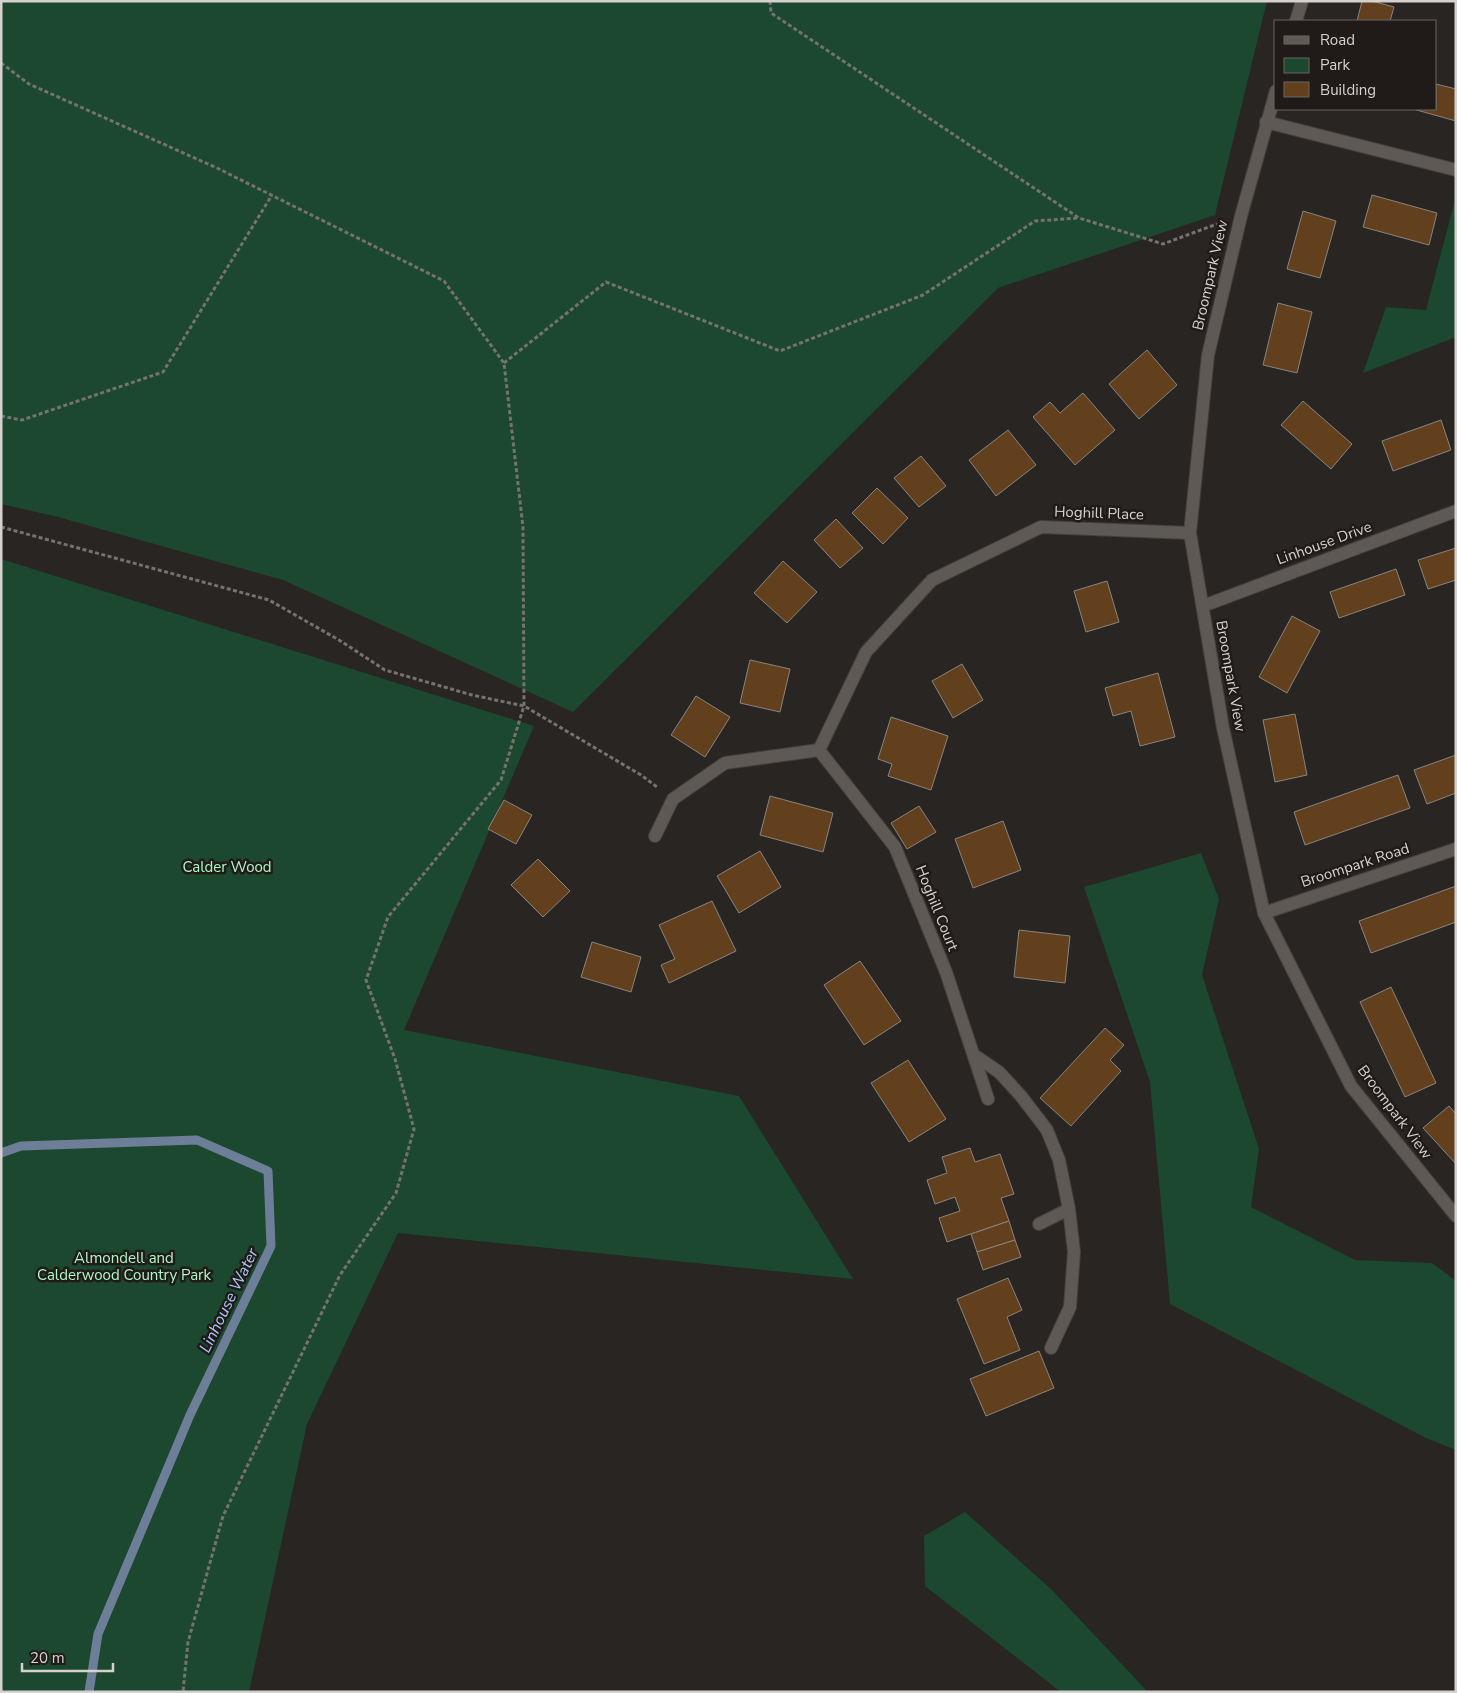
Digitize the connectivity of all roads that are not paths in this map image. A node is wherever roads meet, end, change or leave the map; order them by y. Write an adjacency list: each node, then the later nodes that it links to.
1 (1302, 1): 2 (street)
2 (1296, 20)
3 (1274, 97): 4 (street, Broompark View)
4 (1266, 122): 5 (street); 7 (street, Broompark View)
5 (1456, 170)
6 (1456, 512): 8 (street, Linhouse Drive)
7 (1190, 533): 8 (street, Broompark View); 9 (street, Hoghill Place)
8 (1203, 606): 12 (street, Broompark View)
9 (818, 750): 10 (street); 13 (street, Hoghill Court)
10 (654, 836)
11 (1456, 849): 12 (street, Broompark Road)
12 (1264, 913): 16 (street, Broompark View)
13 (974, 1055): 14 (street, Hoghill Court); 15 (street)
14 (988, 1098)
15 (1069, 1209): 17 (street); 18 (street)
16 (1456, 1216)
17 (1039, 1224)
18 (1051, 1348)

